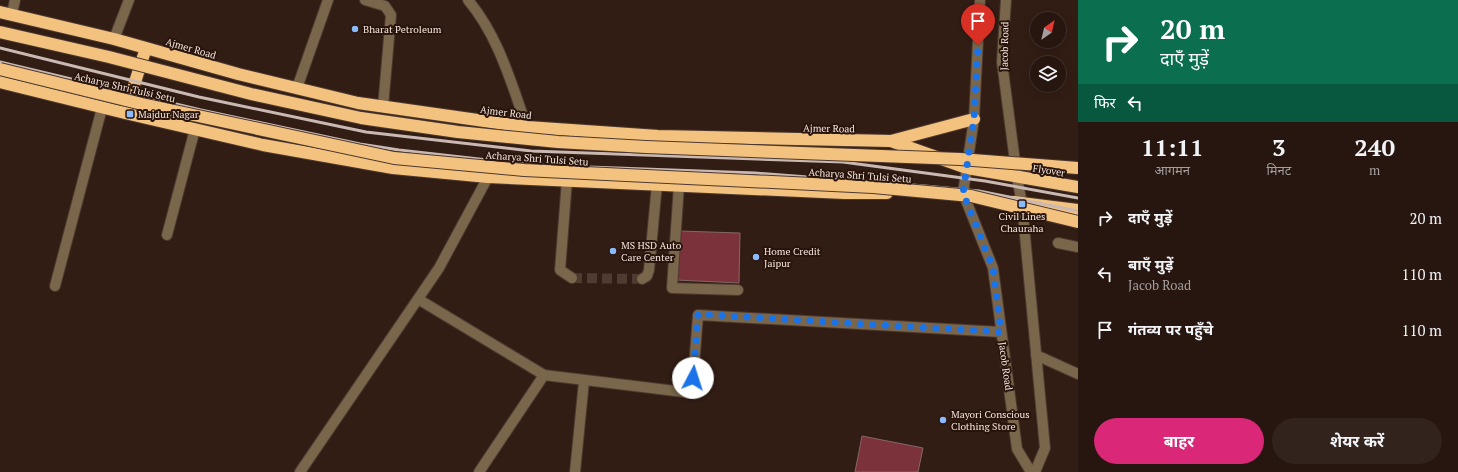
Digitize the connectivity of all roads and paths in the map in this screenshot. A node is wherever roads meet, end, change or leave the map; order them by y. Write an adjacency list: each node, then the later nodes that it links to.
1 (15, 0): 9 (street)
2 (129, 0): 11 (street)
3 (328, 0): 15 (street)
4 (365, 0): 16 (street)
5 (468, 0): 20 (street)
6 (980, 0): 19 (street)
7 (1006, 0): 26 (street, Jacob Road)
8 (0, 12): 9 (highway, Ajmer Road)
9 (12, 14): 11 (highway, Ajmer Road)
10 (0, 32): 24 (highway, Acharya Shri Tulsi Setu, bridge)
11 (114, 39): 12 (highway, Ajmer Road)
12 (146, 48): 15 (highway, Ajmer Road); 18 (highway)
13 (0, 69): 34 (highway, Acharya Shri Tulsi Setu, bridge)
14 (0, 82): 17 (highway)
15 (297, 88): 16 (highway, Ajmer Road)
16 (384, 107): 20 (highway, Ajmer Road)
17 (102, 108): 18 (highway); 40 (street)
18 (125, 113): 21 (highway)
19 (974, 119): 22 (highway); 23 (street)
20 (527, 127): 22 (highway, Ajmer Road)
21 (195, 129): 25 (highway); 35 (street)
22 (891, 141): 23 (highway, Ajmer Road)
23 (967, 168): 26 (highway, Ajmer Road); 31 (street)
24 (1078, 168)
25 (488, 177): 27 (highway); 42 (street)
26 (1017, 177): 30 (highway, Flyover); 32 (street, Jacob Road)
27 (567, 180): 28 (highway); 38 (street)
28 (657, 184): 29 (highway); 39 (street)
29 (678, 186): 31 (highway); 41 (street)
30 (1078, 187)
31 (963, 193): 32 (highway); 43 (street, Jacob Road)
32 (1022, 204): 33 (highway); 44 (street, Jacob Road)
33 (1078, 210)
34 (1078, 222)
35 (167, 235)
36 (1058, 243): 37 (street)
37 (1078, 247)
38 (572, 278)
39 (642, 279)
40 (55, 286)
41 (738, 290)
42 (418, 299): 46 (street); 48 (street)
43 (1001, 332): 47 (street); 51 (street, Jacob Road)
44 (1036, 355): 45 (street); 52 (street, Jacob Road)
45 (1078, 374)
46 (544, 375): 47 (street); 49 (street)
47 (584, 381): 50 (street)
48 (300, 472)
49 (479, 472)
50 (575, 472)
51 (1031, 472)
52 (1035, 472)

